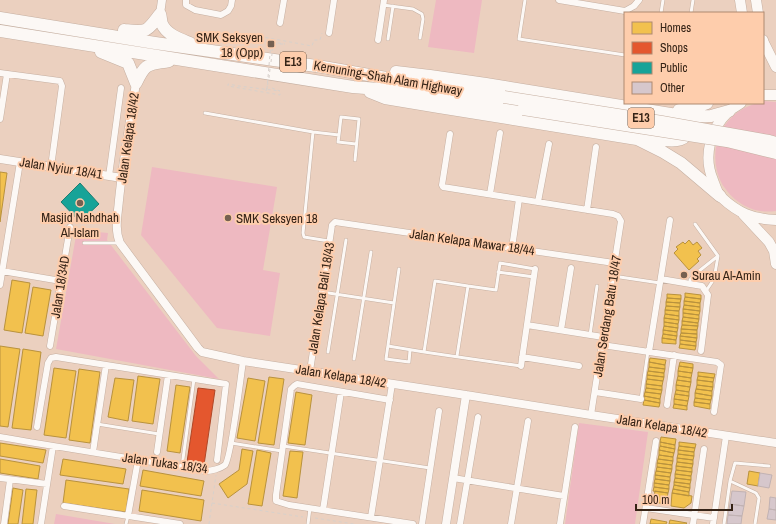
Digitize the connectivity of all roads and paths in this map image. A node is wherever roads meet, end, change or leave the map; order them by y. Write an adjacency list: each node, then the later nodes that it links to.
1 (162, 0): 20 (street)
2 (232, 0): 12 (street)
3 (284, 0): 22 (street)
4 (334, 0): 25 (street)
5 (525, 0): 34 (lane)
6 (559, 0): 15 (street)
7 (639, 0): 15 (street)
8 (663, 0): 16 (lane)
9 (693, 0): 17 (lane)
10 (740, 0): 18 (main road)
11 (756, 0): 19 (main road)
12 (186, 2)
13 (383, 2): 14 (lane); 28 (street)
14 (393, 6): 26 (lane); 27 (lane)
15 (626, 12)
16 (661, 12)
17 (691, 12)
18 (742, 12)
19 (758, 12)
20 (160, 14): 23 (highway); 33 (highway)
21 (0, 18): 23 (highway, Kemuning–Shah Alam Highway / E13)
22 (280, 23)
23 (81, 30): 33 (highway, Kemuning–Shah Alam Highway / E13)
24 (0, 31): 29 (highway, Kemuning–Shah Alam Highway / E13)
25 (329, 33): 30 (path)
26 (420, 38)
27 (388, 39)
28 (378, 40)
29 (64, 41): 35 (highway, Kemuning–Shah Alam Highway / E13); 42 (highway)
30 (271, 42): 32 (path); 36 (path, bridge); 46 (path, bridge)
31 (764, 43): 38 (main road)
32 (274, 44)
33 (213, 50): 37 (highway, Kemuning–Shah Alam Highway / E13)
34 (624, 55)
35 (180, 60): 42 (highway); 43 (highway, Kemuning–Shah Alam Highway / E13)
36 (271, 62)
37 (322, 67): 52 (highway); 64 (highway, Kemuning–Shah Alam Highway / E13, bridge)
38 (776, 67)
39 (270, 69): 41 (path, bridge)
40 (3, 73): 56 (street); 70 (street)
41 (268, 78)
42 (136, 83): 72 (street, Jalan Kelapa 18/42)
43 (353, 86): 61 (highway); 66 (highway, Kemuning–Shah Alam Highway / E13, bridge)
44 (121, 88): 71 (street)
45 (272, 88): 47 (path)
46 (267, 90): 47 (path); 47 (path)
47 (280, 91)
48 (764, 95): 49 (main road)
49 (776, 95)
50 (704, 104): 52 (highway)
51 (740, 104): 53 (main road)
52 (624, 105): 54 (highway)
53 (729, 111): 54 (highway); 74 (main road)
54 (664, 112): 61 (highway)
55 (205, 113): 57 (lane)
56 (0, 119)
57 (313, 132): 60 (lane); 85 (lane)
58 (500, 133): 73 (street)
59 (450, 134): 73 (street)
60 (339, 135): 62 (lane); 62 (lane)
61 (637, 139): 74 (highway)
62 (356, 144): 68 (lane)
63 (550, 144): 76 (street)
64 (776, 144)
65 (596, 147): 77 (street)
66 (776, 153)
67 (0, 159): 69 (street, Jalan Nyiur 18/41)
68 (354, 160)
69 (20, 162): 70 (street, Jalan Nyiur 18/41); 88 (street)
70 (51, 167): 71 (street, Jalan Nyiur 18/41)
71 (109, 176): 72 (street, Jalan Nyiur 18/41)
72 (122, 178): 87 (street, Jalan Kelapa 18/42)
73 (490, 194): 75 (street)
74 (720, 196): 78 (main road)
75 (519, 199): 76 (street); 89 (street)
76 (538, 202): 77 (street)
77 (587, 210): 92 (street, Jalan Serdang Batu 18/47)
78 (743, 214): 80 (main road); 93 (main road)
79 (670, 220): 103 (street)
80 (776, 220)
81 (695, 224): 91 (lane)
82 (332, 225): 85 (street, Jalan Kelapa Bali 18/43); 89 (street, Jalan Kelapa Mawar 18/44)
83 (70, 227): 102 (street, Jalan 18/34D)
84 (346, 240): 109 (lane)
85 (329, 241): 108 (street, Jalan Kelapa Bali 18/43)
86 (84, 243): 87 (lane)
87 (120, 243): 128 (street, Jalan Kelapa 18/42)
88 (3, 245): 97 (street)
89 (512, 248): 92 (street, Jalan Kelapa Mawar 18/44)
90 (371, 252): 110 (lane)
91 (718, 256): 101 (lane); 107 (lane)
92 (614, 263): 99 (street, Jalan Serdang Batu 18/47)
93 (776, 264)
94 (571, 268): 113 (street)
95 (399, 269): 111 (lane)
96 (536, 269): 98 (lane); 100 (street)
97 (2, 271): 102 (street); 104 (street)
98 (498, 272): 100 (lane); 105 (lane)
99 (613, 276): 103 (lane); 115 (street, Jalan Serdang Batu 18/47)
100 (534, 277): 112 (street)
101 (690, 280)
102 (61, 281): 117 (street, Jalan 18/34D)
103 (660, 281): 107 (street); 123 (street)
104 (0, 285)
105 (468, 286): 122 (lane); 125 (lane)
106 (598, 286): 114 (lane)
107 (704, 289): 120 (street)
108 (322, 292): 109 (lane); 132 (street, Jalan Kelapa Bali 18/43)
109 (337, 294): 110 (lane); 121 (lane)
110 (364, 298): 111 (lane); 127 (lane)
111 (394, 303): 118 (lane)
112 (527, 325): 113 (street); 126 (street)
113 (561, 330): 114 (street)
114 (590, 335): 115 (street)
115 (603, 337): 116 (street, Jalan Serdang Batu 18/47)
116 (602, 344): 123 (street); 137 (street, Jalan Serdang Batu 18/47)
117 (50, 346)
118 (388, 346): 119 (lane); 119 (lane)
119 (410, 350): 122 (lane)
120 (701, 351)
121 (328, 352)
122 (424, 352): 125 (lane)
123 (649, 352): 124 (street); 139 (lane)
124 (674, 355): 141 (street); 143 (street)
125 (457, 356): 130 (lane)
126 (522, 357): 130 (street); 131 (street)
127 (354, 359)
128 (243, 361): 132 (street, Jalan Kelapa 18/42); 154 (street, Jalan Tukas 18/34)
129 (106, 365): 133 (street); 147 (street); 149 (street)
130 (521, 366)
131 (579, 366)
132 (310, 371): 135 (street, Jalan Kelapa 18/42)
133 (168, 375): 134 (street); 150 (street)
134 (194, 379): 163 (street); 166 (lane)
135 (392, 384): 138 (street, Jalan Kelapa 18/42); 140 (street)
136 (341, 392): 140 (street); 157 (street); 161 (street)
137 (595, 392): 139 (street); 144 (street, Jalan Serdang Batu 18/47)
138 (466, 395): 144 (street, Jalan Kelapa 18/42); 170 (street)
139 (641, 399)
140 (390, 400): 164 (street)
141 (667, 405)
142 (438, 411): 168 (street)
143 (714, 412)
144 (592, 415): 151 (street, Jalan Kelapa 18/42)
145 (478, 417): 172 (street)
146 (528, 421): 175 (street)
147 (97, 424): 150 (lane); 159 (street)
148 (574, 426): 176 (street)
149 (37, 427)
150 (160, 434): 160 (street)
151 (726, 436): 155 (street, Jalan Kelapa 18/42); 186 (street)
152 (0, 437): 156 (street, Jalan Tukas 18/34)
153 (656, 441): 180 (street)
154 (231, 443): 157 (lane); 167 (street, Jalan Tukas 18/34)
155 (776, 443)
156 (53, 446): 159 (street, Jalan Tukas 18/34); 174 (street)
157 (282, 448): 161 (lane); 179 (street)
158 (704, 449): 182 (street)
159 (93, 452): 162 (street, Jalan Tukas 18/34)
160 (157, 452)
161 (331, 453): 164 (lane); 181 (street)
162 (138, 460): 166 (street, Jalan Tukas 18/34); 183 (street)
163 (217, 460)
164 (380, 461): 168 (lane); 185 (street)
165 (769, 466): 173 (lane)
166 (182, 467): 167 (street, Jalan Tukas 18/34)
167 (217, 468): 177 (path)
168 (430, 468): 195 (street)
169 (0, 478): 171 (street)
170 (453, 478): 172 (street); 196 (street)
171 (10, 480): 174 (street); 187 (street)
172 (468, 480): 175 (street); 197 (street)
173 (730, 481): 202 (lane); 203 (lane)
174 (47, 484): 188 (street)
175 (517, 488): 176 (street); 198 (street)
176 (564, 496): 199 (street)
177 (212, 503): 184 (path); 191 (path)
178 (64, 506): 183 (street)
179 (310, 508): 181 (street); 184 (lane)
180 (646, 508): 182 (street); 200 (street)
181 (323, 510): 185 (street)
182 (694, 515): 186 (street); 201 (street)
183 (128, 516): 189 (lane); 190 (street)
184 (309, 518): 192 (lane); 193 (path)
185 (371, 518): 194 (street)
186 (713, 521)
187 (4, 524)
188 (41, 524)
189 (126, 524)
190 (180, 524)
191 (209, 524)
192 (308, 524)
193 (354, 524)
194 (413, 524)
195 (422, 524)
196 (446, 524)
197 (460, 524)
198 (511, 524)
199 (560, 524)
200 (643, 524)
201 (692, 524)
202 (724, 524)
203 (755, 524)

